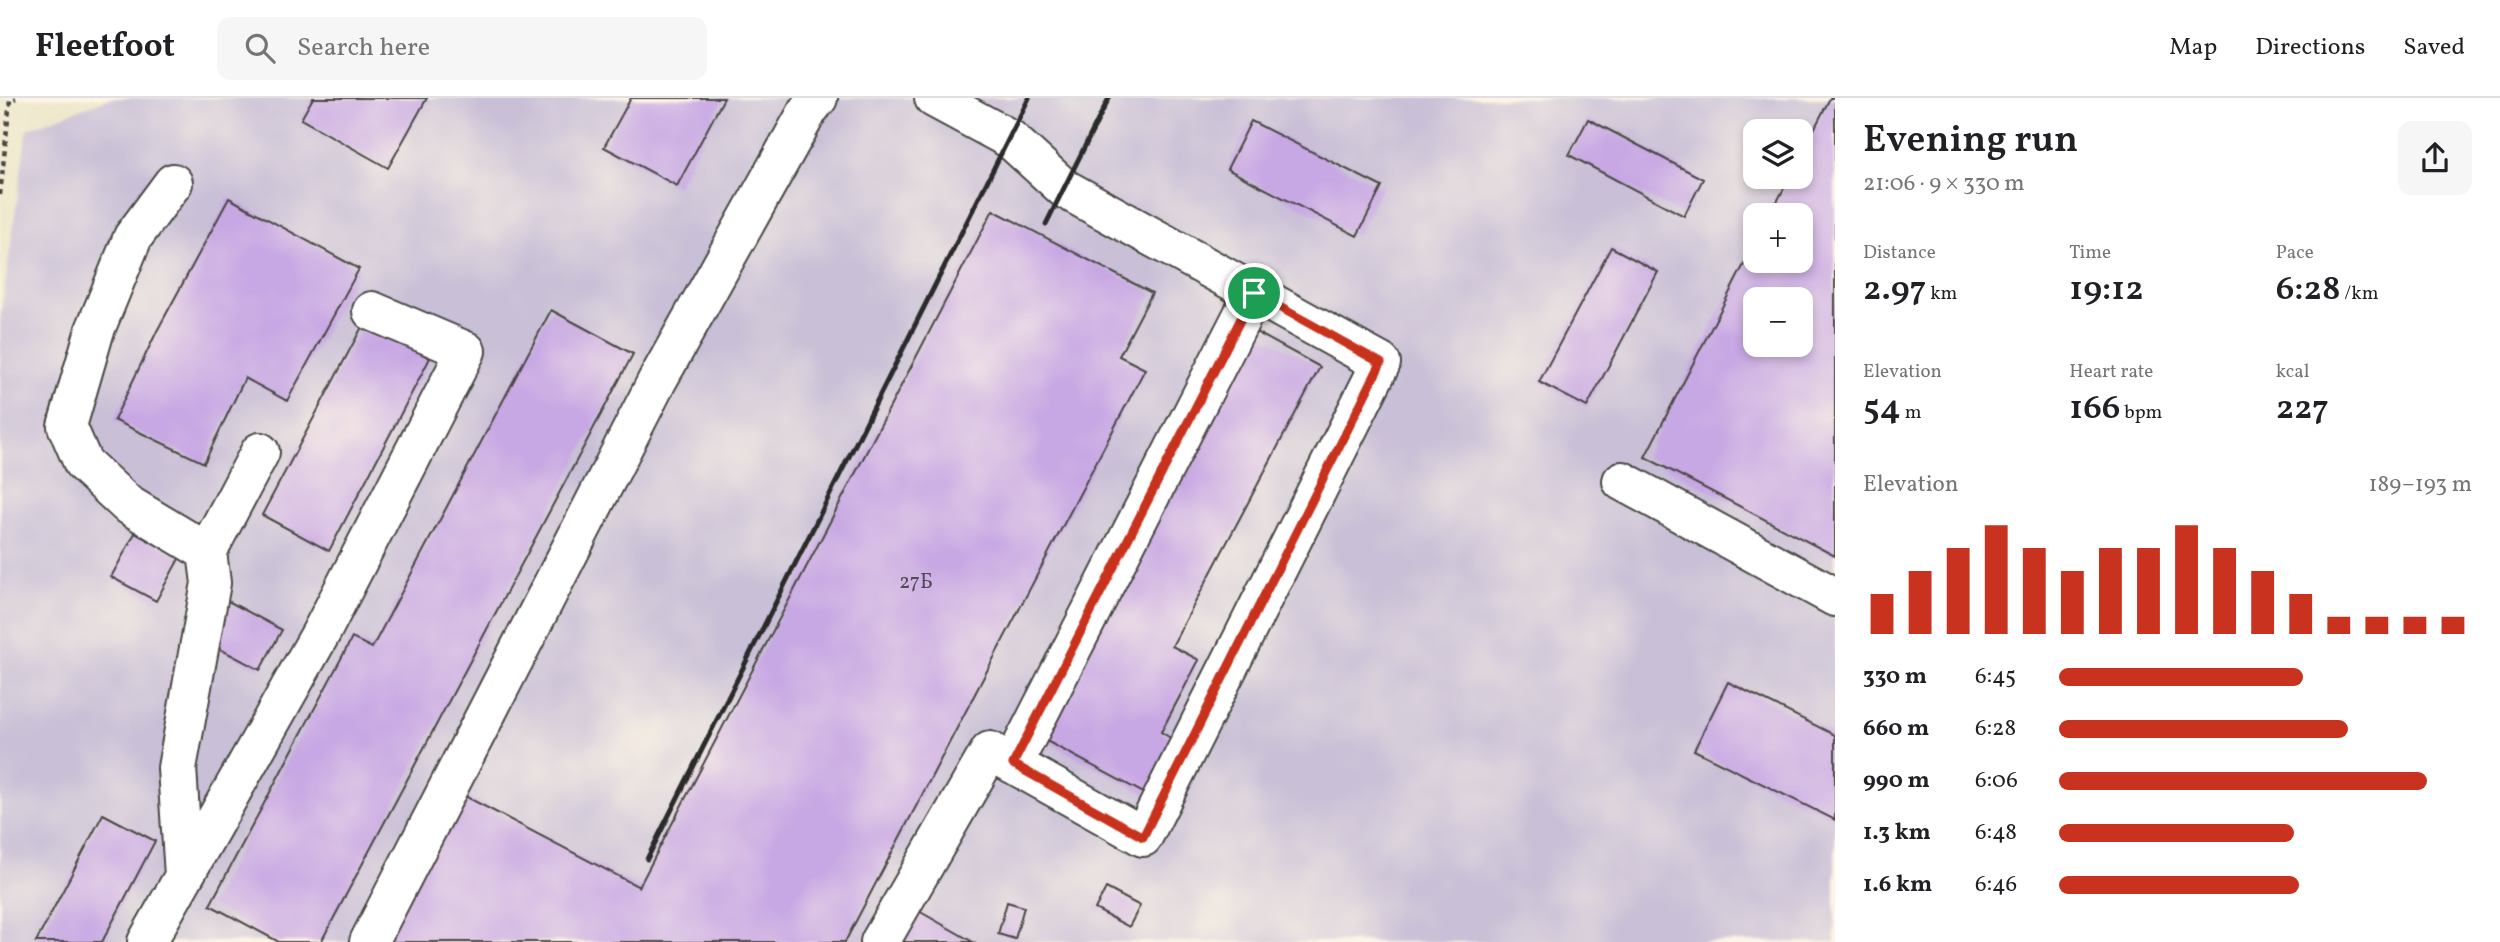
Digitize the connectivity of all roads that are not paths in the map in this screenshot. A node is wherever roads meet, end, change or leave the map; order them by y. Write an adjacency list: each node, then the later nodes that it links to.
1 (818, 98): 13 (lane)
2 (934, 98): 4 (lane)
3 (173, 183): 8 (lane)
4 (1254, 293): 10 (lane); 10 (lane)
5 (372, 311): 11 (lane)
6 (260, 452): 8 (lane)
7 (1622, 481): 9 (lane)
8 (207, 552): 11 (lane)
9 (1835, 597)
10 (1013, 764): 14 (lane)
11 (184, 876): 12 (lane)
12 (147, 942)
13 (369, 942)
14 (880, 942)

